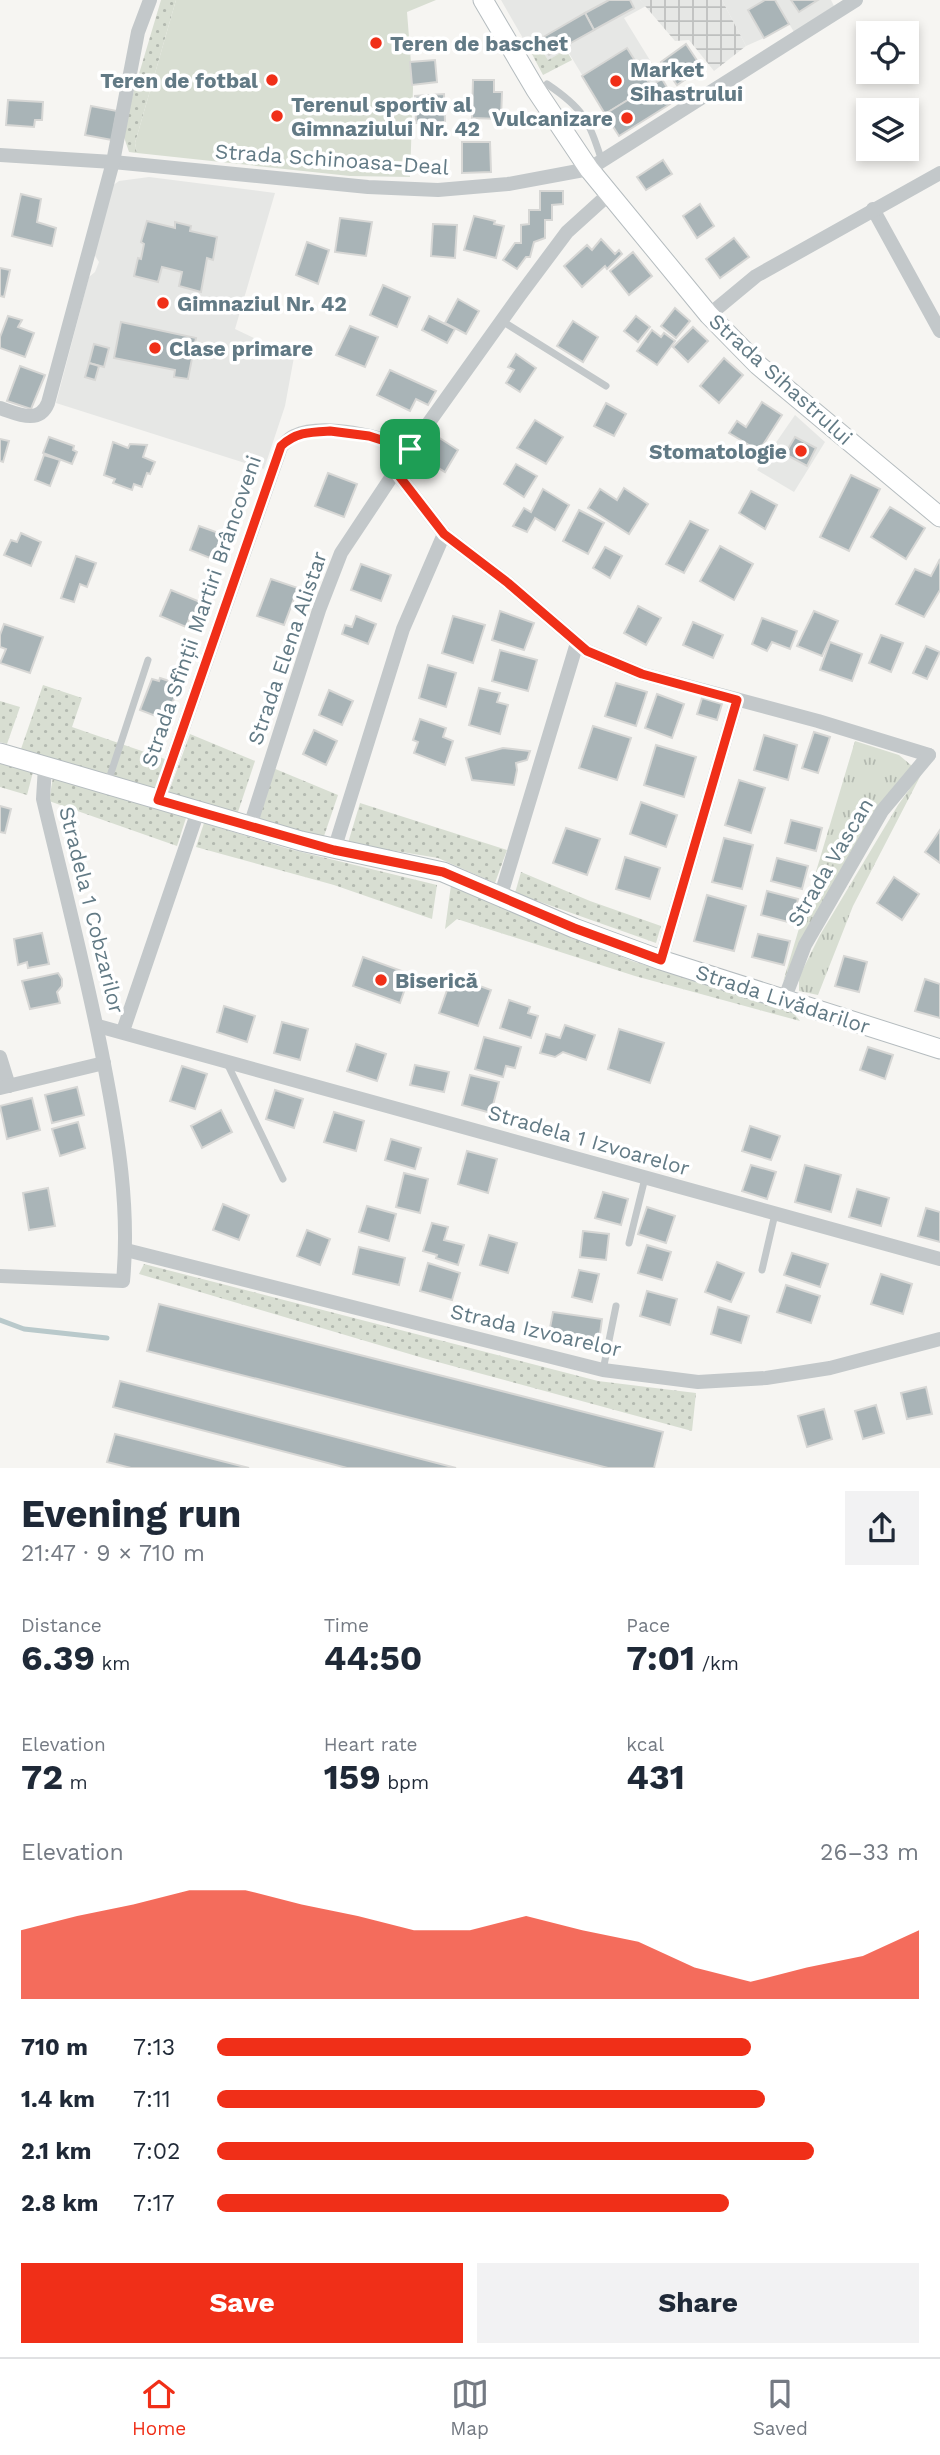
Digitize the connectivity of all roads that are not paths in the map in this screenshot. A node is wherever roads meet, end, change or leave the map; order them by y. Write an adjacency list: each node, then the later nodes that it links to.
1 (150, 0): 6 (street)
2 (483, 0): 7 (street, Strada Sihastrului)
3 (856, 0): 7 (street)
4 (547, 84): 7 (lane)
5 (0, 155): 6 (street, Strada Schinoasa-Deal)
6 (113, 162): 7 (street, Strada Schinoasa-Deal); 15 (street)
7 (595, 165): 9 (street, Strada Sihastrului)
8 (940, 173): 10 (street)
9 (609, 194): 11 (street, Strada Sihastrului); 12 (street)
10 (873, 209): 11 (street); 13 (street)
11 (709, 315): 18 (street, Strada Sihastrului)
12 (502, 320): 14 (lane); 16 (street, Strada Elena Alistar)
13 (940, 331)
14 (606, 386)
15 (0, 408)
16 (410, 449): 17 (street, Strada Elena Alistar); 27 (street, Strada Sfînții Martiri Brâncoveni)
17 (396, 472): 19 (street); 29 (street, Strada Elena Alistar)
18 (940, 517)
19 (444, 534): 20 (street); 30 (street)
20 (577, 643): 22 (street); 31 (street)
21 (148, 660): 26 (lane)
22 (737, 700): 24 (street); 32 (street)
23 (0, 753): 25 (street, Strada Livădarilor)
24 (934, 753): 33 (street, Strada Vascan)
25 (45, 767): 26 (street, Strada Livădarilor); 34 (street, Stradela 1 Cobzarilor)
26 (107, 785): 27 (street, Strada Livădarilor)
27 (158, 800): 28 (street, Strada Livădarilor)
28 (198, 811): 29 (street, Strada Livădarilor); 35 (street)
29 (250, 826): 30 (street, Strada Livădarilor)
30 (334, 850): 31 (street, Strada Livădarilor)
31 (500, 898): 32 (street, Strada Livădarilor)
32 (661, 960): 33 (street, Strada Livădarilor)
33 (784, 1000): 36 (street, Strada Livădarilor)
34 (98, 1026): 35 (street, Stradela 1 Izvoarelor); 39 (street, Stradela 1 Cobzarilor)
35 (124, 1031): 38 (street, Stradela 1 Izvoarelor)
36 (940, 1049)
37 (0, 1058): 40 (street)
38 (226, 1060): 41 (street, Stradela 1 Izvoarelor); 42 (lane)
39 (104, 1063): 40 (street); 45 (street)
40 (4, 1087)
41 (645, 1178): 43 (street, Stradela 1 Izvoarelor); 44 (lane)
42 (282, 1179)
43 (775, 1214): 46 (street, Stradela 1 Izvoarelor); 47 (lane)
44 (629, 1243)
45 (126, 1250): 48 (street); 51 (street, Strada Izvoarelor)
46 (940, 1259)
47 (762, 1270)
48 (0, 1276)
49 (616, 1306): 51 (lane)
50 (940, 1339): 51 (street, Strada Izvoarelor)
51 (603, 1370)

